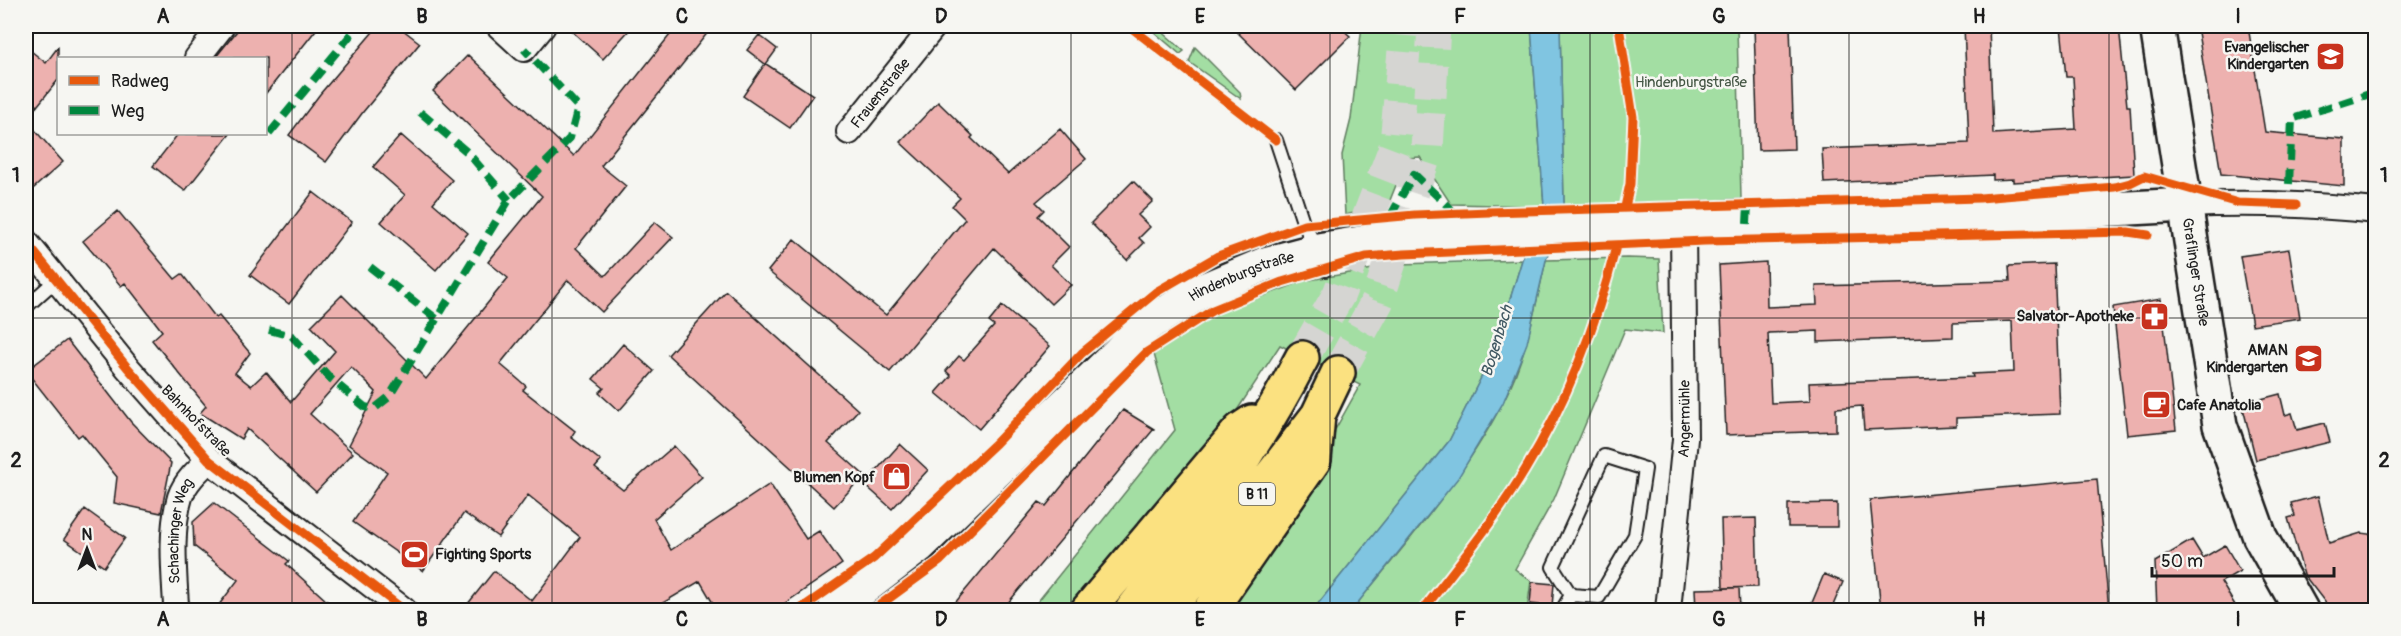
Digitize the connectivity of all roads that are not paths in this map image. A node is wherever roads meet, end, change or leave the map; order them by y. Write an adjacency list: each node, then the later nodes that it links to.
1 (222, 26): 6 (street)
2 (499, 26): 3 (street)
3 (543, 26)
4 (934, 26): 7 (street, Frauenstraße)
5 (2157, 26): 9 (street, Graflinger Straße)
6 (198, 57)
7 (849, 132)
8 (1276, 140): 13 (lane)
9 (2186, 205): 10 (street, Hindenburgstraße); 11 (street, Hindenburgstraße); 31 (street, Graflinger Straße)
10 (2376, 211)
11 (1683, 225): 13 (street, Hindenburgstraße); 30 (street, Angermühle)
12 (26, 242): 14 (street, Bahnhofstraße)
13 (1321, 260): 24 (street, Hindenburgstraße)
14 (57, 279): 15 (lane); 20 (street, Bahnhofstraße)
15 (26, 307)
16 (1302, 358): 18 (highway, B 11)
17 (1338, 373): 19 (highway, B 11)
18 (1280, 401): 25 (highway, B 11); 26 (highway, B 11)
19 (1318, 415): 27 (highway, B 11); 28 (highway, B 11)
20 (209, 460): 22 (street, Schachinger Weg); 23 (street, Bahnhofstraße)
21 (1571, 595): 21 (lane); 29 (lane)
22 (179, 610)
23 (404, 610)
24 (835, 610)
25 (1088, 610)
26 (1132, 610)
27 (1168, 610)
28 (1210, 610)
29 (1562, 610)
30 (1668, 610)
31 (2301, 610)

